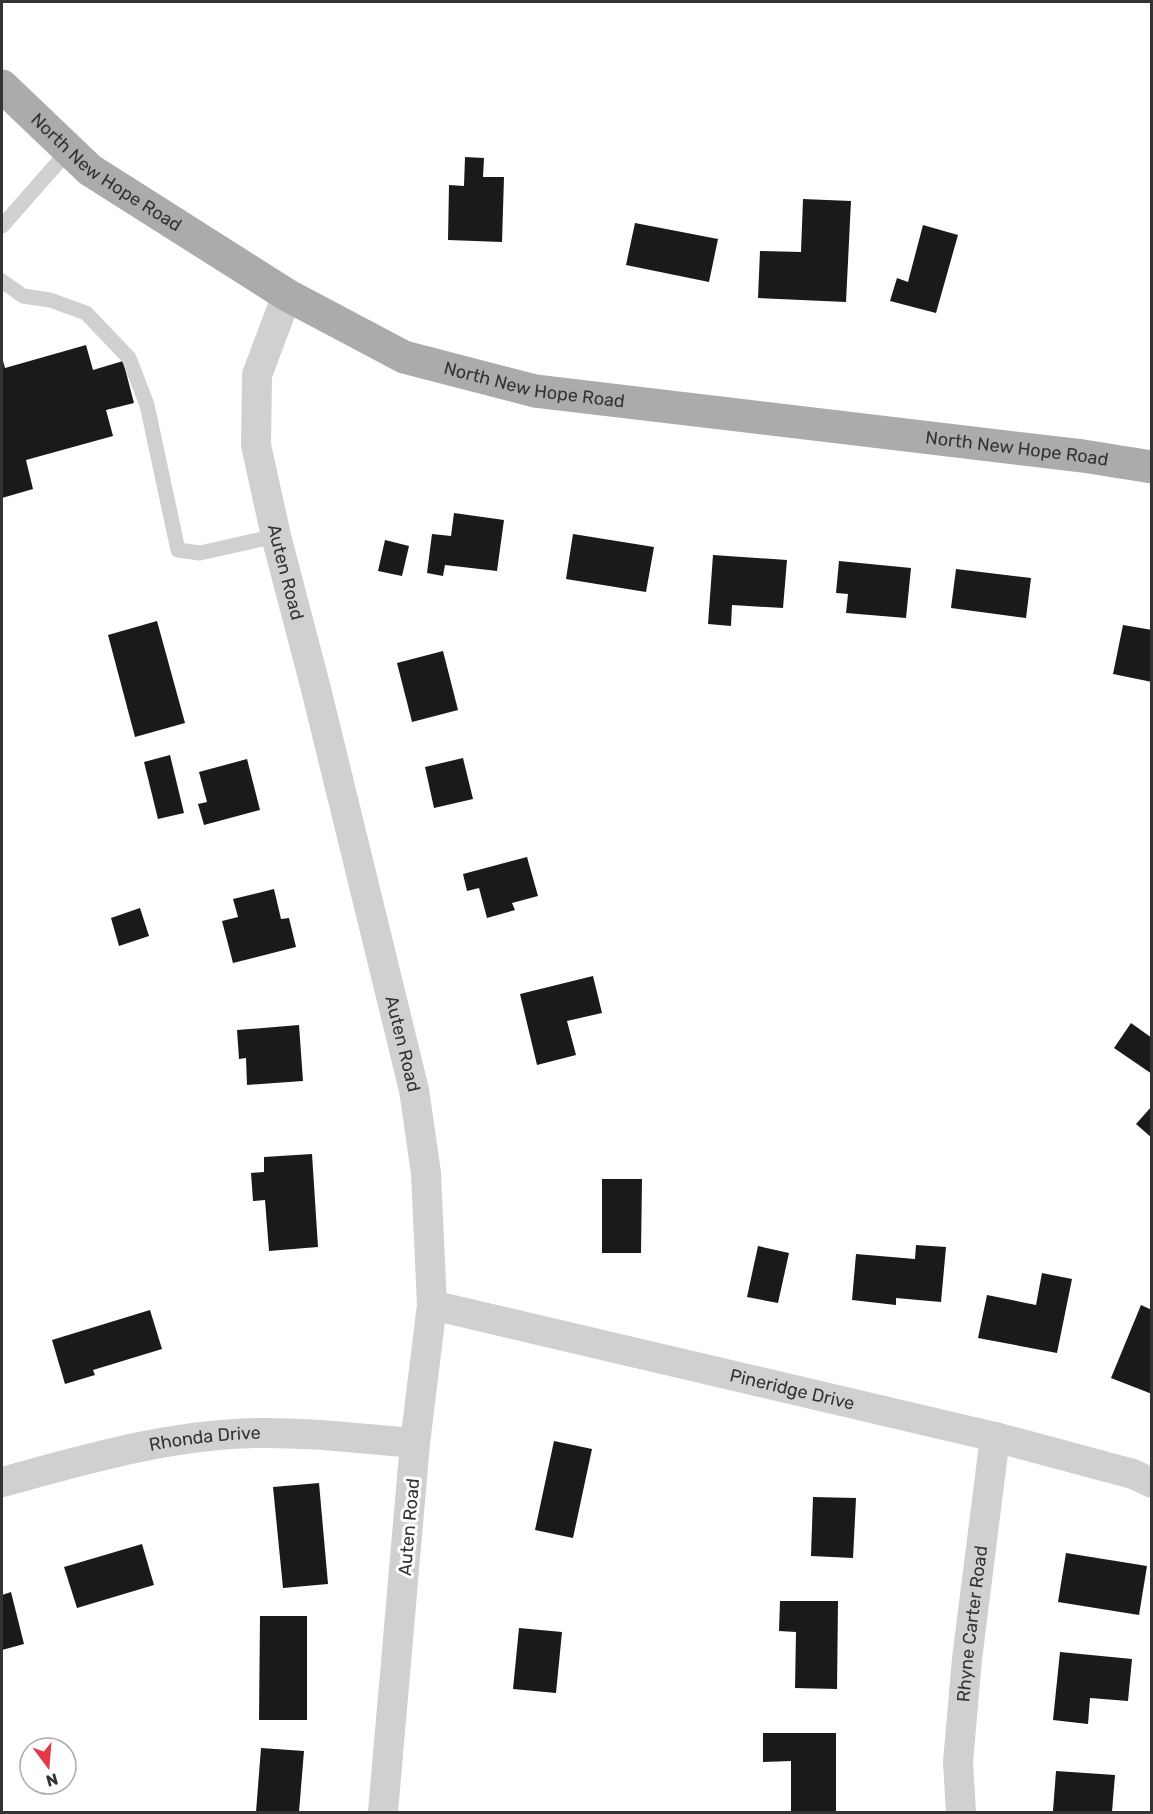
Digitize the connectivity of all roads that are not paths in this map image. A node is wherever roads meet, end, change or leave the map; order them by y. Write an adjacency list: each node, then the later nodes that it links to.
1 (2, 86): 2 (main road, North New Hope Road)
2 (69, 150): 3 (lane); 5 (main road, North New Hope Road)
3 (2, 226)
4 (2, 281): 7 (lane)
5 (287, 295): 6 (main road, North New Hope Road); 7 (street, Auten Road)
6 (1152, 467)
7 (276, 536): 8 (street, Auten Road)
8 (432, 1305): 9 (street, Pineridge Drive); 10 (street, Auten Road)
9 (995, 1437): 12 (street, Pineridge Drive); 14 (street, Rhyne Carter Road)
10 (415, 1443): 11 (street, Rhonda Drive); 13 (street, Auten Road)
11 (2, 1482)
12 (1152, 1483)
13 (382, 1812)
14 (961, 1812)

